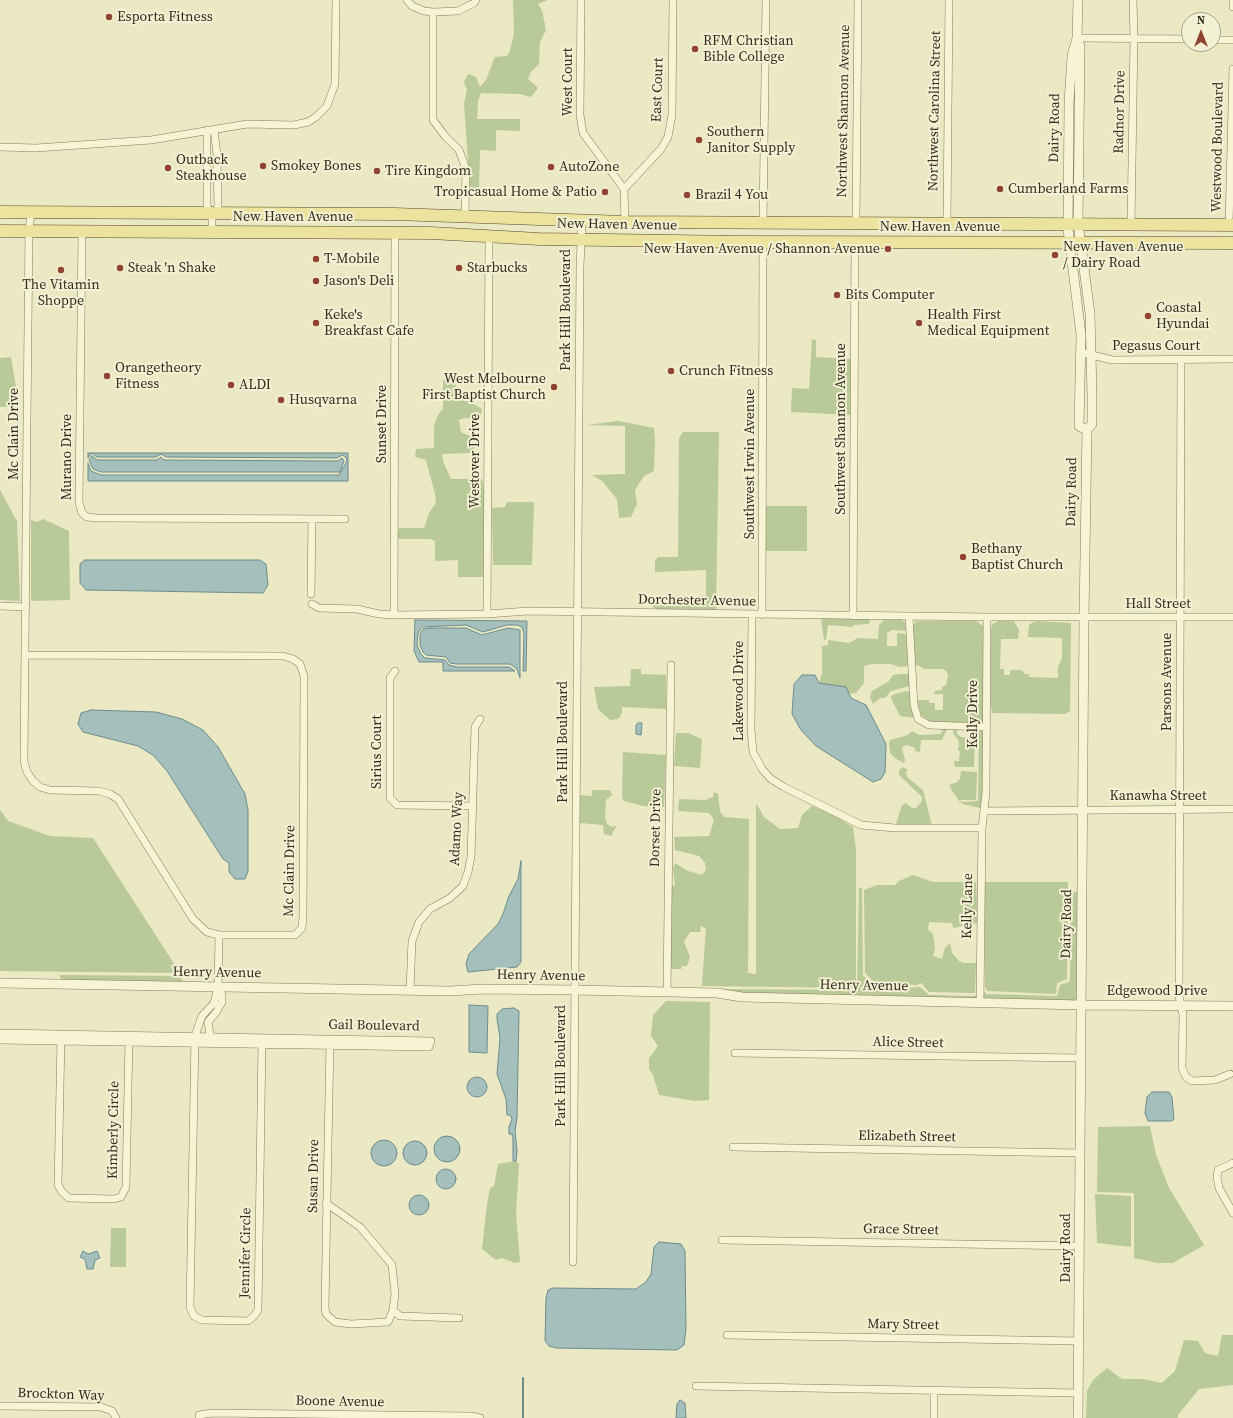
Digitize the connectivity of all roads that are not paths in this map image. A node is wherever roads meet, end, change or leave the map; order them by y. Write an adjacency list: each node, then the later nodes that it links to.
1 (336, 0): 20 (street)
2 (407, 0): 13 (street)
3 (476, 0): 13 (street)
4 (581, 0): 22 (street, West Court)
5 (673, 0): 22 (street, East Court)
6 (766, 0): 30 (street)
7 (858, 0): 32 (street, Northwest Shannon Avenue)
8 (949, 0): 33 (street, Northwest Carolina Street)
9 (1078, 0): 14 (street, Dairy Road)
10 (1133, 0): 15 (street, Radnor Drive)
11 (1233, 0): 12 (street)
12 (1233, 7)
13 (433, 12): 26 (street)
14 (1077, 38): 15 (street); 35 (street, Dairy Road)
15 (1134, 39): 16 (street); 36 (street, Radnor Drive)
16 (1181, 40)
17 (1221, 40): 18 (street)
18 (1233, 40)
19 (1233, 69): 37 (street, Westwood Boulevard)
20 (210, 130): 21 (street); 25 (street); 25 (street)
21 (0, 147)
22 (624, 189): 29 (street)
23 (0, 212): 24 (main road, New Haven Avenue)
24 (31, 212): 25 (main road, New Haven Avenue); 39 (street, Mc Clain Drive)
25 (212, 213): 26 (main road, New Haven Avenue); 41 (street)
26 (465, 216): 27 (main road, New Haven Avenue); 43 (main road)
27 (518, 219): 28 (main road, New Haven Avenue); 44 (main road)
28 (582, 221): 29 (main road, New Haven Avenue); 45 (street, Park Hill Boulevard)
29 (625, 222): 30 (main road, New Haven Avenue)
30 (763, 223): 31 (main road, New Haven Avenue); 47 (main road)
31 (793, 223): 32 (main road, New Haven Avenue); 46 (main road)
32 (856, 223): 33 (main road, New Haven Avenue); 48 (main road)
33 (947, 223): 34 (main road, New Haven Avenue)
34 (976, 223): 35 (main road, New Haven Avenue); 50 (main road)
35 (1073, 223): 36 (main road, New Haven Avenue); 51 (street, Dairy Road)
36 (1131, 224): 37 (main road, New Haven Avenue)
37 (1231, 225): 52 (main road)
38 (0, 231): 39 (main road, New Haven Avenue)
39 (29, 231): 40 (main road, New Haven Avenue); 64 (street, Mc Clain Drive)
40 (82, 232): 41 (main road, New Haven Avenue); 59 (street, Murano Drive)
41 (212, 232): 42 (main road, New Haven Avenue)
42 (395, 233): 43 (main road, New Haven Avenue); 67 (street, Sunset Drive)
43 (431, 233): 44 (main road, New Haven Avenue)
44 (489, 236): 45 (main road, New Haven Avenue); 66 (street, Westover Drive)
45 (580, 240): 47 (main road, New Haven Avenue); 65 (street, Park Hill Boulevard)
46 (764, 241): 47 (main road, New Haven Avenue); 48 (main road, New Haven Avenue); 69 (street, Southwest Irwin Avenue)
47 (740, 242)
48 (828, 242): 49 (main road, New Haven Avenue)
49 (854, 242): 50 (main road, New Haven Avenue); 70 (street, Southwest Shannon Avenue)
50 (948, 242): 51 (main road, New Haven Avenue)
51 (1076, 243): 52 (main road, New Haven Avenue); 54 (street, Dairy Road); 55 (street, Dairy Road)
52 (1196, 243): 53 (main road, New Haven Avenue)
53 (1233, 243)
54 (1080, 352): 55 (street, Pegasus Court); 58 (street, Dairy Road)
55 (1091, 356): 56 (street, Pegasus Court); 58 (street, Dairy Road)
56 (1180, 359): 57 (street, Pegasus Court); 74 (street, Parsons Avenue)
57 (1233, 359)
58 (1087, 430): 73 (street, Dairy Road)
59 (312, 519): 60 (street, Murano Drive); 61 (street)
60 (345, 519)
61 (311, 594)
62 (312, 604): 67 (street, Dorchester Avenue)
63 (0, 606): 64 (street)
64 (26, 607): 76 (street, Mc Clain Drive)
65 (577, 612): 66 (street, Dorchester Avenue); 68 (street, Dorchester Avenue); 91 (street, Park Hill Boulevard)
66 (487, 614): 67 (street, Dorchester Avenue)
67 (394, 615)
68 (752, 615): 69 (street, Dorchester Avenue); 86 (street, Lakewood Drive)
69 (762, 615): 70 (street, Dorchester Avenue)
70 (853, 616): 71 (street, Dorchester Avenue)
71 (909, 616): 72 (street, Dorchester Avenue); 80 (street)
72 (987, 617): 73 (street, Dorchester Avenue); 80 (street, Kelly Drive)
73 (1084, 617): 74 (street, Hall Street); 82 (street, Dairy Road)
74 (1180, 617): 75 (street, Hall Street); 83 (street, Parsons Avenue)
75 (1233, 617)
76 (26, 656): 87 (street, Mc Clain Drive); 87 (street, Mc Clain Drive)
77 (671, 665): 92 (street, Dorset Drive)
78 (395, 671): 81 (street, Sirius Court)
79 (480, 719): 81 (street, Adamo Way)
80 (986, 727): 85 (street, Kelly Drive)
81 (472, 806): 90 (street, Adamo Way)
82 (1082, 809): 83 (street, Kanawha Street); 85 (street, Kanawha Street); 94 (street, Dairy Road)
83 (1180, 809): 84 (street, Kanawha Street); 95 (street, Parsons Avenue)
84 (1233, 809)
85 (984, 810): 86 (street, Kelly Lane)
86 (982, 828): 93 (street, Kelly Lane)
87 (219, 935): 89 (street)
88 (0, 983): 89 (street, Henry Avenue)
89 (218, 987): 90 (street, Henry Avenue); 99 (street, Jennifer Circle); 103 (street)
90 (410, 990): 91 (street, Henry Avenue)
91 (575, 990): 92 (street, Henry Avenue); 118 (street, Park Hill Boulevard)
92 (667, 992): 93 (street, Henry Avenue)
93 (980, 1002): 94 (street, Henry Avenue)
94 (1081, 1005): 95 (street, Edgewood Drive); 109 (street, Dairy Road)
95 (1180, 1005): 96 (street, Edgewood Drive); 110 (street, Parsons Avenue)
96 (1233, 1006)
97 (0, 1032): 100 (street, Gail Boulevard)
98 (129, 1034): 99 (street, Gail Boulevard); 100 (street, Gail Boulevard); 105 (street, Kimberly Circle)
99 (195, 1036): 103 (street, Gail Boulevard); 106 (street, Jennifer Circle)
100 (61, 1037): 102 (street, Gail Boulevard); 105 (street, Gail Boulevard); 105 (street, Kimberly Circle)
101 (330, 1038): 104 (street, Gail Boulevard); 107 (street, Susan Drive); 107 (street, Gail Boulevard)
102 (0, 1040)
103 (210, 1040): 104 (street, Gail Boulevard); 106 (street, Gail Boulevard)
104 (262, 1041): 106 (street, Jennifer Circle); 107 (street, Gail Boulevard)
105 (129, 1042): 106 (street, Gail Boulevard)
106 (195, 1044)
107 (330, 1046): 114 (street, Susan Drive)
108 (735, 1053): 109 (street, Alice Street)
109 (1080, 1058): 112 (street, Dairy Road)
110 (1230, 1074)
111 (733, 1147): 112 (street, Elizabeth Street)
112 (1080, 1153): 117 (street, Dairy Road)
113 (1233, 1163): 115 (street)
114 (326, 1203): 119 (street); 119 (street, Susan Drive)
115 (1233, 1213)
116 (722, 1240): 117 (street, Grace Street)
117 (1079, 1246): 122 (street, Dairy Road)
118 (573, 1262)
119 (392, 1310): 120 (street)
120 (459, 1318)
121 (727, 1335): 122 (street, Mary Street)
122 (1079, 1341): 125 (street, Dairy Road)
123 (696, 1386): 124 (street)
124 (934, 1391): 125 (street); 133 (street)
125 (1078, 1392): 134 (street, Dairy Road)
126 (0, 1406): 131 (street, Brockton Way)
127 (267, 1416): 128 (street, Boone Avenue); 129 (street, Boone Avenue)
128 (199, 1417)
129 (339, 1417): 130 (street, Boone Avenue)
130 (413, 1417): 132 (street, Boone Avenue)
131 (116, 1418)
132 (480, 1418)
133 (934, 1418)
134 (1078, 1418)

